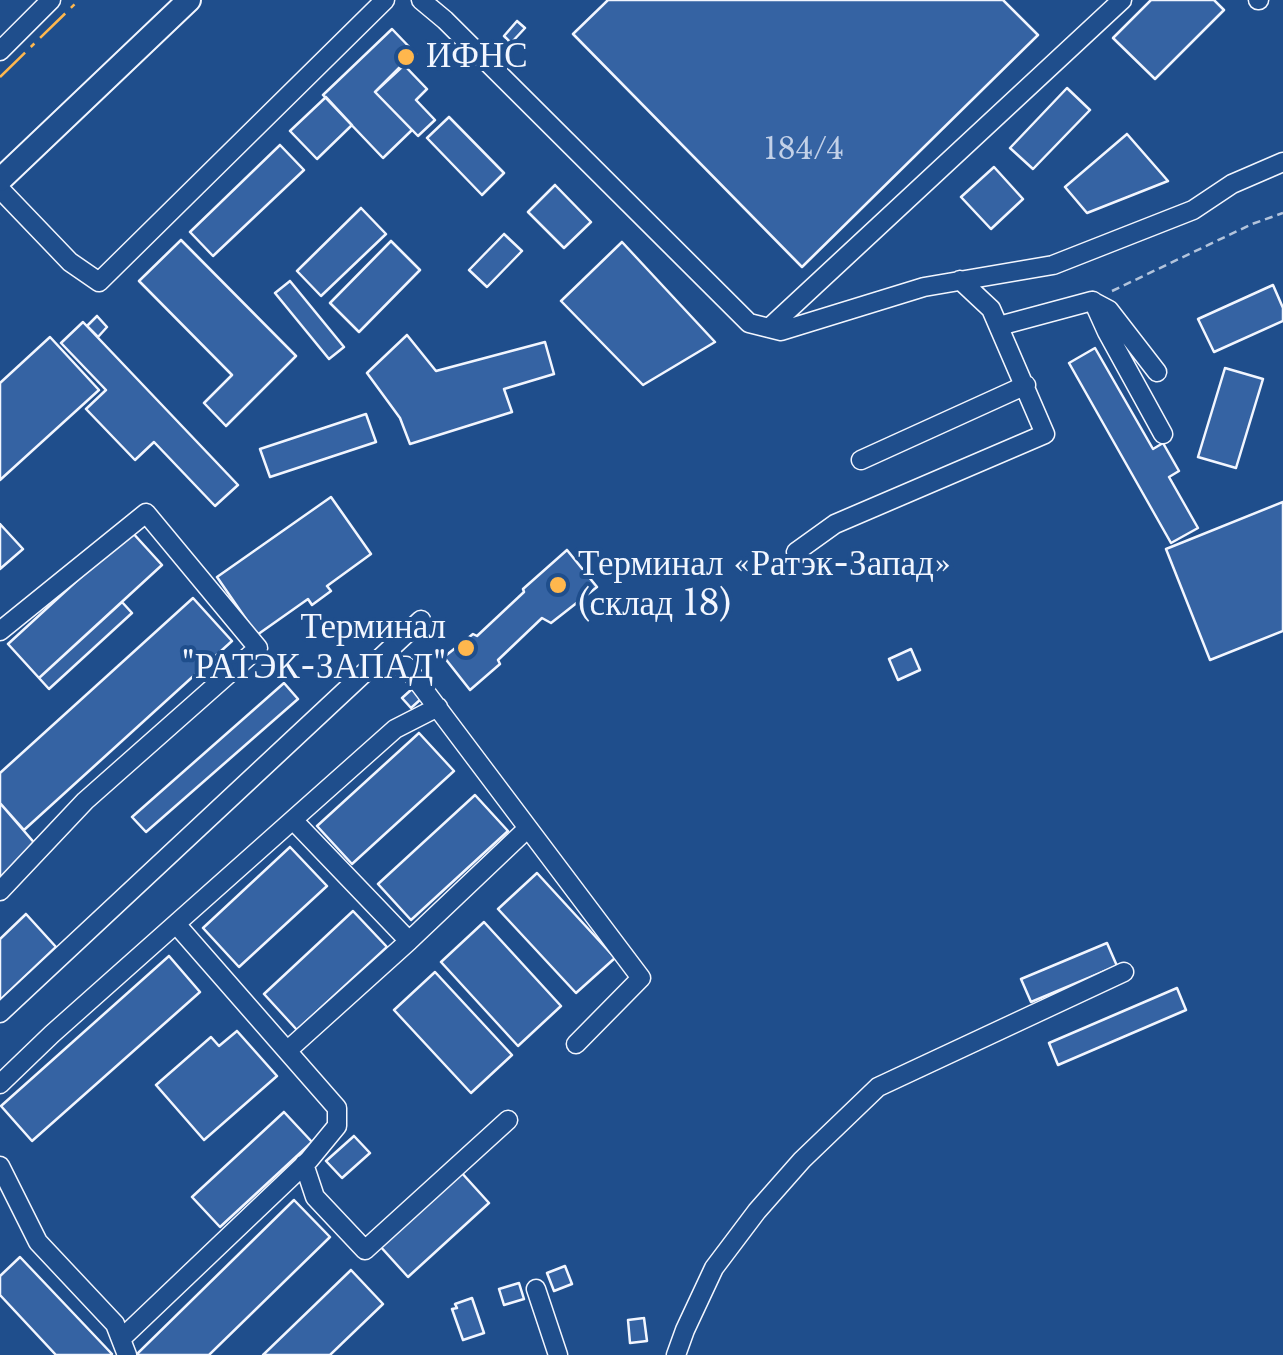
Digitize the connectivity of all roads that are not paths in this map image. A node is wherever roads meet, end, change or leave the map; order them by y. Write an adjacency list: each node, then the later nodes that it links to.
1 (52, 0): 6 (street)
2 (189, 0): 8 (main road)
3 (385, 0): 9 (street)
4 (421, 0): 13 (street)
5 (1122, 0): 13 (street)
6 (0, 51)
7 (1283, 162): 10 (street)
8 (0, 180)
9 (0, 189)
10 (960, 280): 12 (street); 13 (street)
11 (1092, 301): 12 (street); 14 (street); 16 (street)
12 (999, 326): 15 (street)
13 (770, 328)
14 (1157, 372)
15 (1026, 385): 17 (street); 18 (street)
16 (1163, 434)
17 (861, 460)
18 (796, 552)
19 (421, 620): 21 (street)
20 (0, 631): 25 (street)
21 (372, 666): 22 (street); 29 (street)
22 (438, 707): 23 (street); 24 (street)
23 (293, 820): 26 (street); 27 (street)
24 (528, 828): 27 (street); 30 (street)
25 (0, 891)
26 (176, 924): 31 (street); 32 (street)
27 (408, 942): 31 (street)
28 (1124, 972): 39 (street)
29 (0, 1013)
30 (576, 1044)
31 (288, 1050): 34 (street)
32 (0, 1084)
33 (508, 1120): 34 (street)
34 (304, 1164): 37 (street)
35 (0, 1166): 37 (street)
36 (536, 1289): 38 (street)
37 (124, 1347)
38 (558, 1355)
39 (676, 1355)

